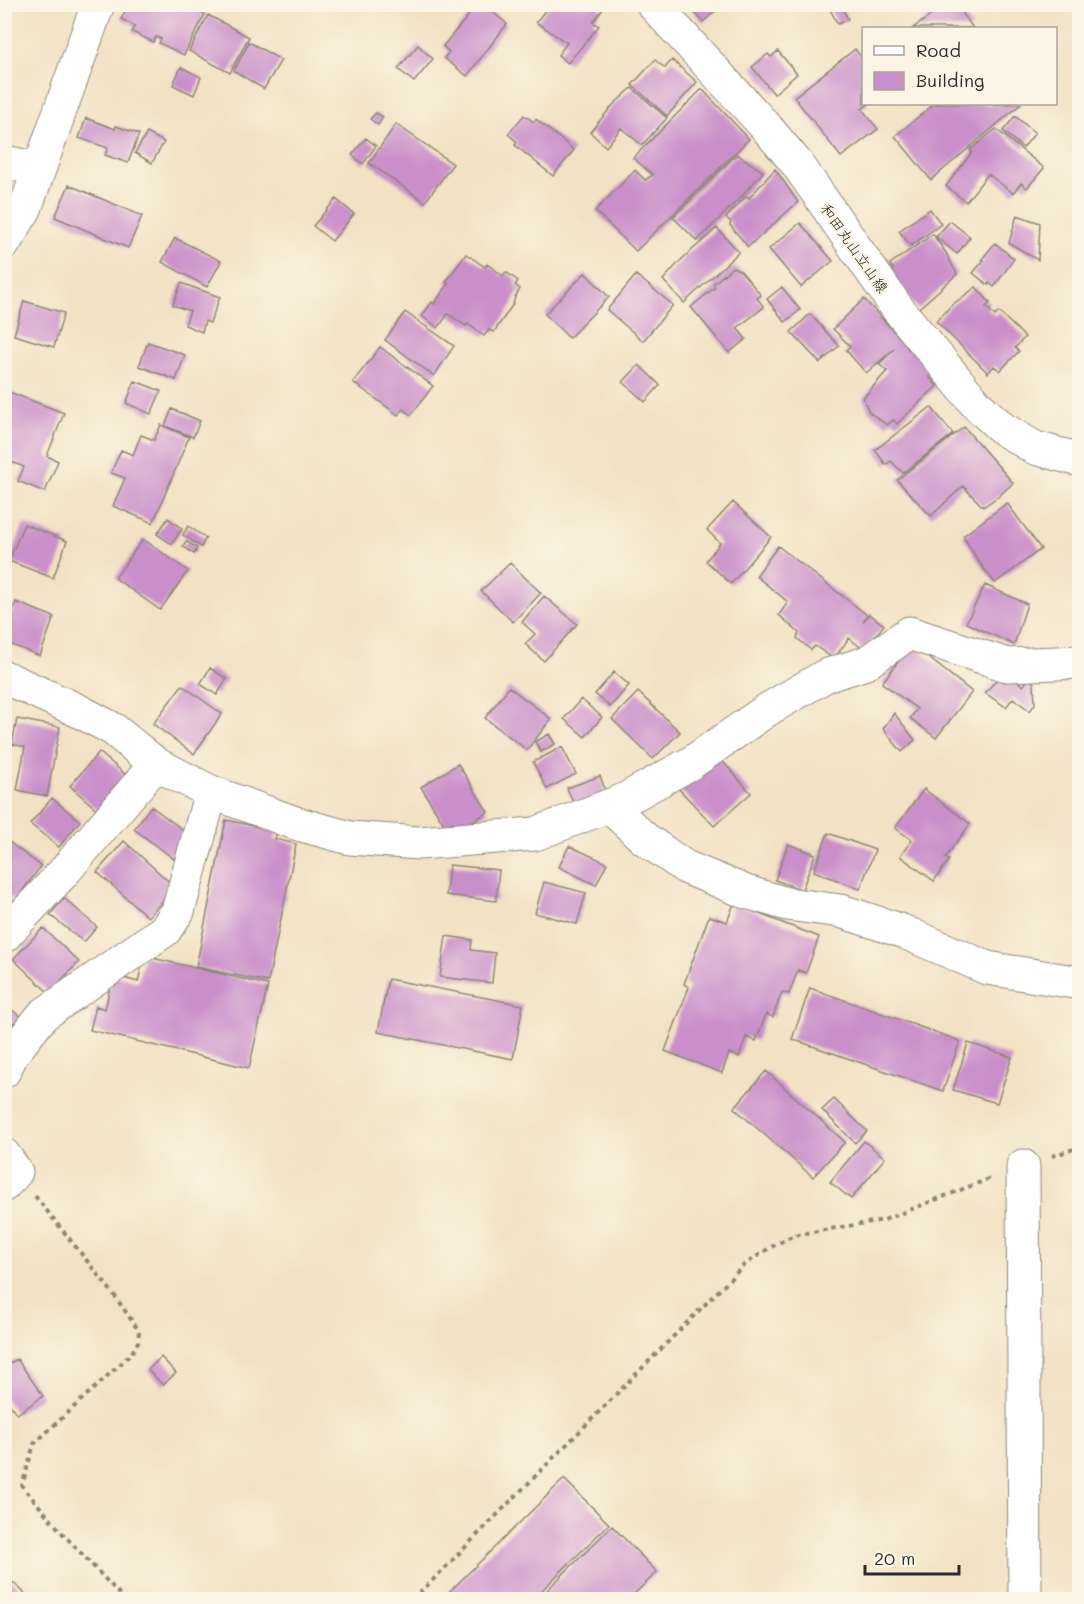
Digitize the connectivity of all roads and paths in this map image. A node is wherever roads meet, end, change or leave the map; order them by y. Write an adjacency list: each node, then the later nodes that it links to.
1 (98, 4): 4 (street)
2 (653, 4): 6 (street, 和田丸山立山線)
3 (4, 162): 4 (street)
4 (39, 169): 5 (street)
5 (4, 243)
6 (1080, 460)
7 (1080, 662): 11 (street)
8 (4, 677): 9 (street)
9 (156, 764): 10 (street); 12 (street)
10 (211, 792): 11 (street); 14 (street)
11 (609, 806): 13 (street)
12 (4, 936)
13 (1080, 983)
14 (4, 1071)
15 (1080, 1147): 16 (path)
16 (1023, 1166): 19 (path); 20 (street)
17 (8, 1171): 18 (path)
18 (125, 1599)
19 (412, 1599)
20 (1025, 1599)

